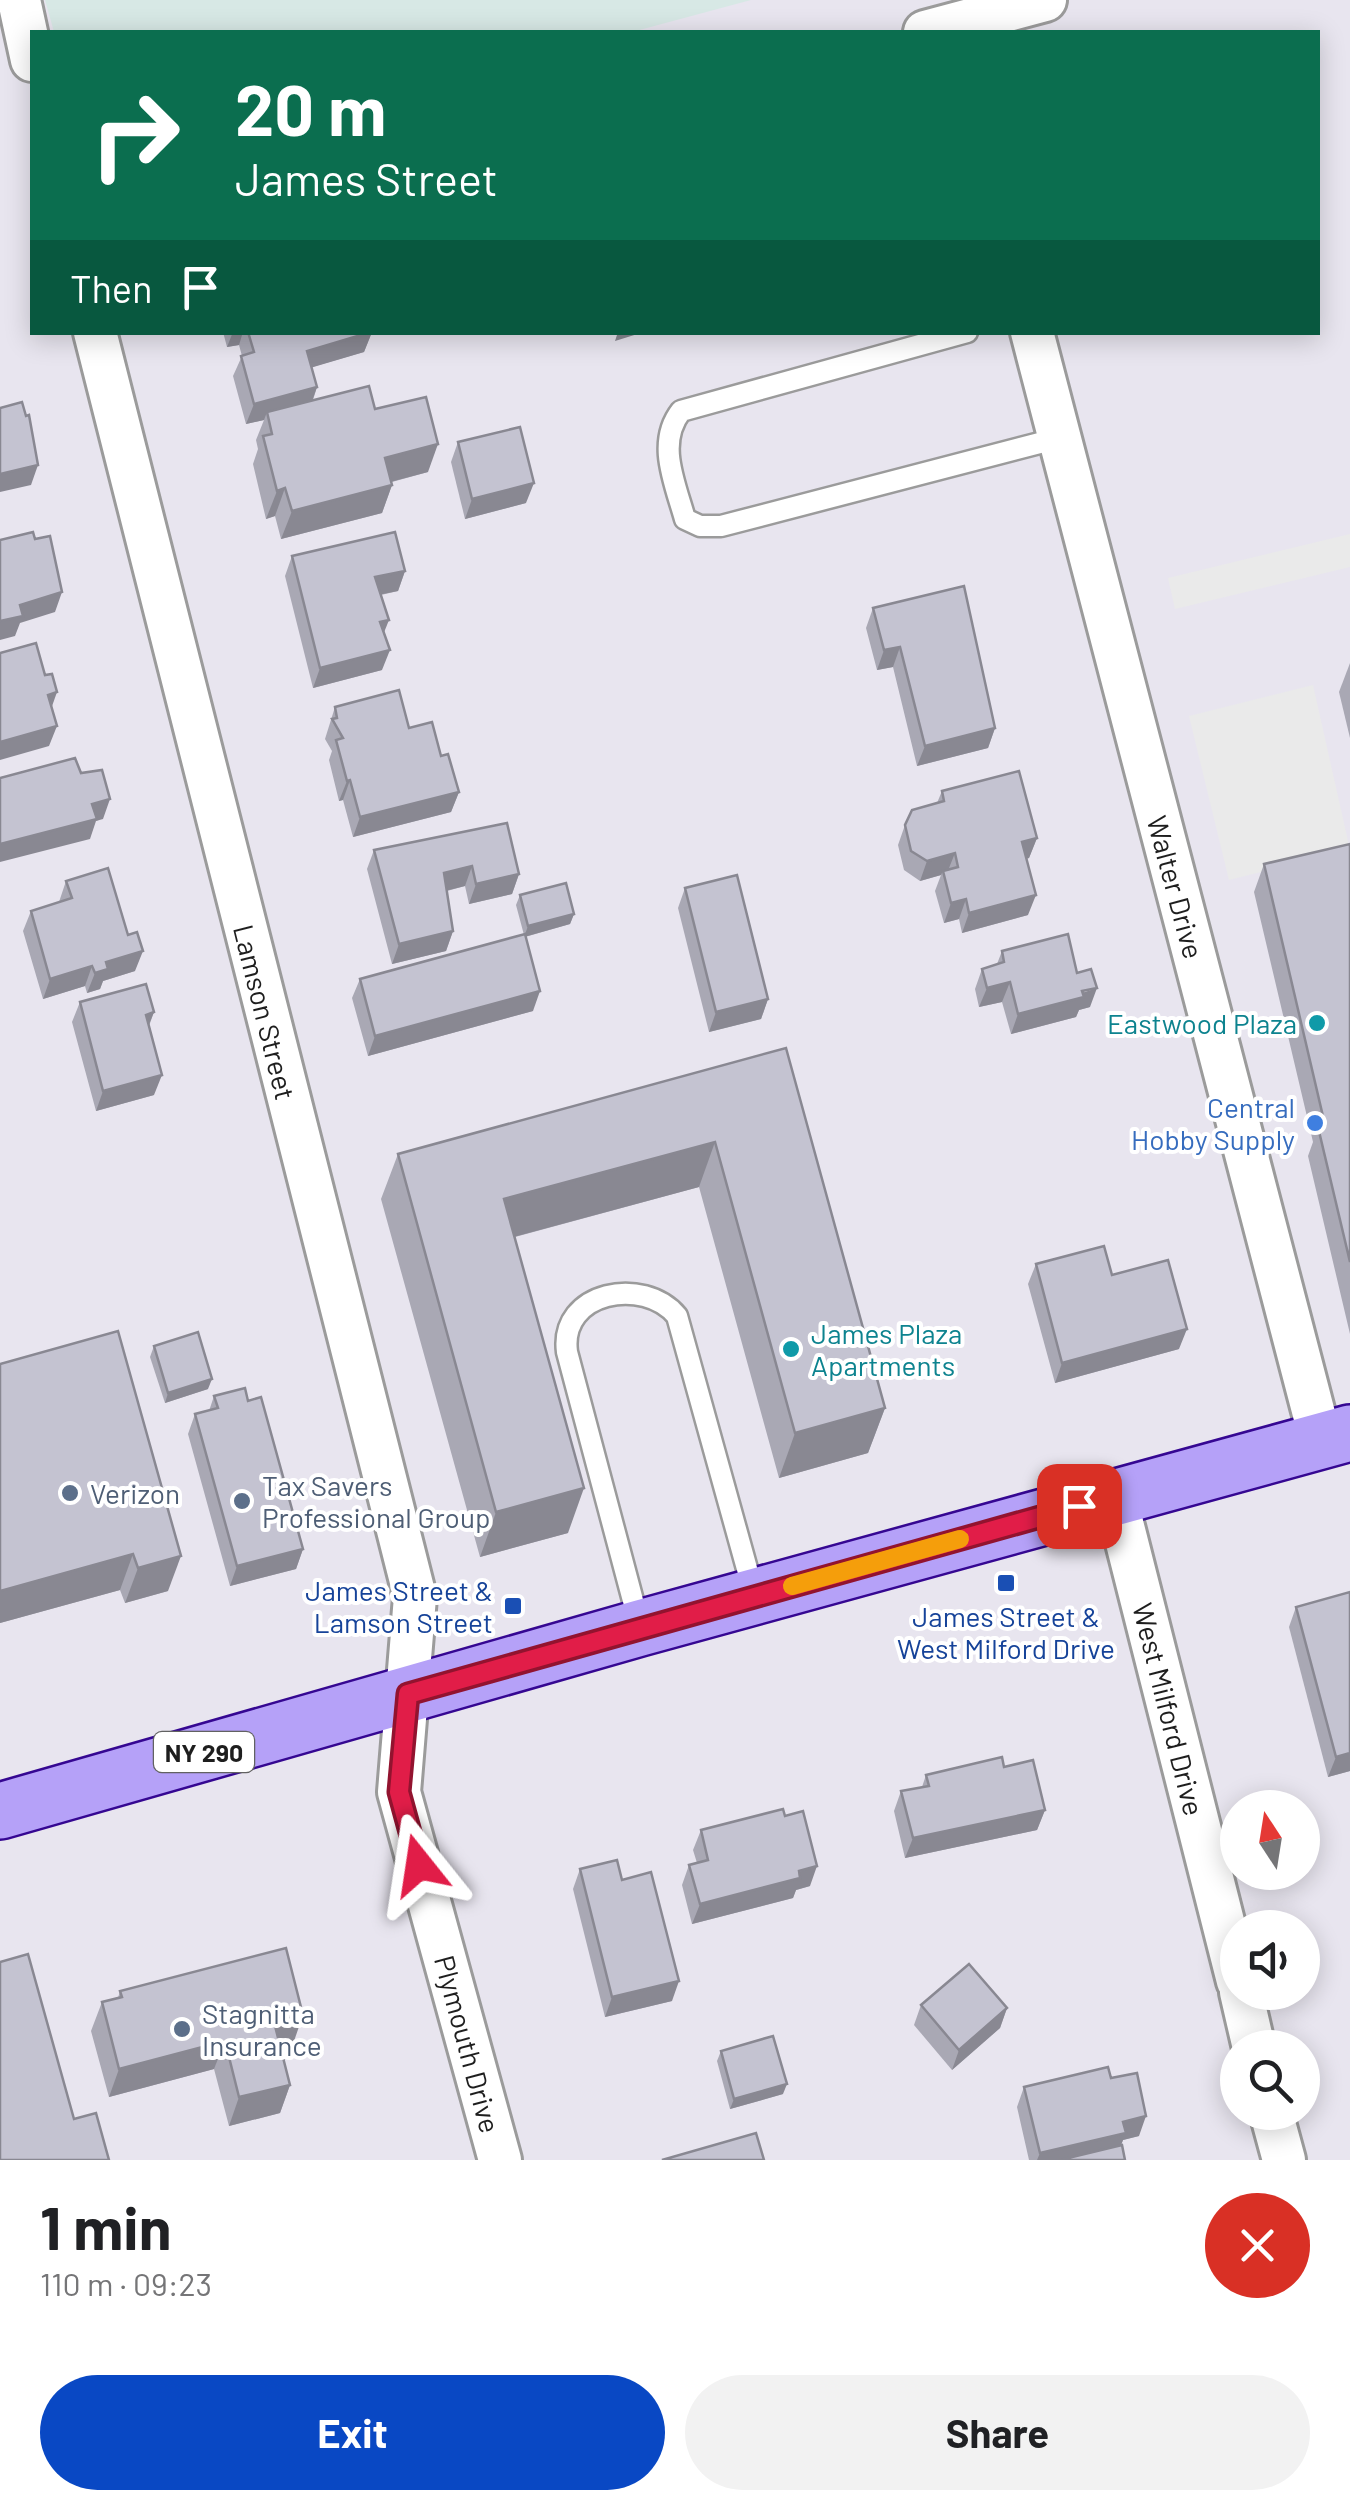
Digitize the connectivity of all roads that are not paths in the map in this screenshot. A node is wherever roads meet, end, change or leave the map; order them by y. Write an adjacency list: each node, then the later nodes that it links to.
1 (1045, 0): 2 (street)
2 (944, 30)
3 (96, 335): 11 (street, Lamson Street)
4 (956, 335): 6 (lane)
5 (1033, 335): 6 (street, Walter Drive)
6 (1060, 438): 7 (street, Walter Drive)
7 (1336, 1437): 8 (main road, NY 290)
8 (1115, 1495): 9 (main road, NY 290); 13 (street, West Milford Drive)
9 (755, 1596): 10 (main road, NY 290); 10 (lane)
10 (640, 1628): 11 (main road, NY 290)
11 (408, 1694): 12 (main road, NY 290); 15 (street, Plymouth Drive)
12 (0, 1811)
13 (1220, 1910)
14 (1276, 2130): 16 (street)
15 (500, 2160)
16 (1284, 2160)

